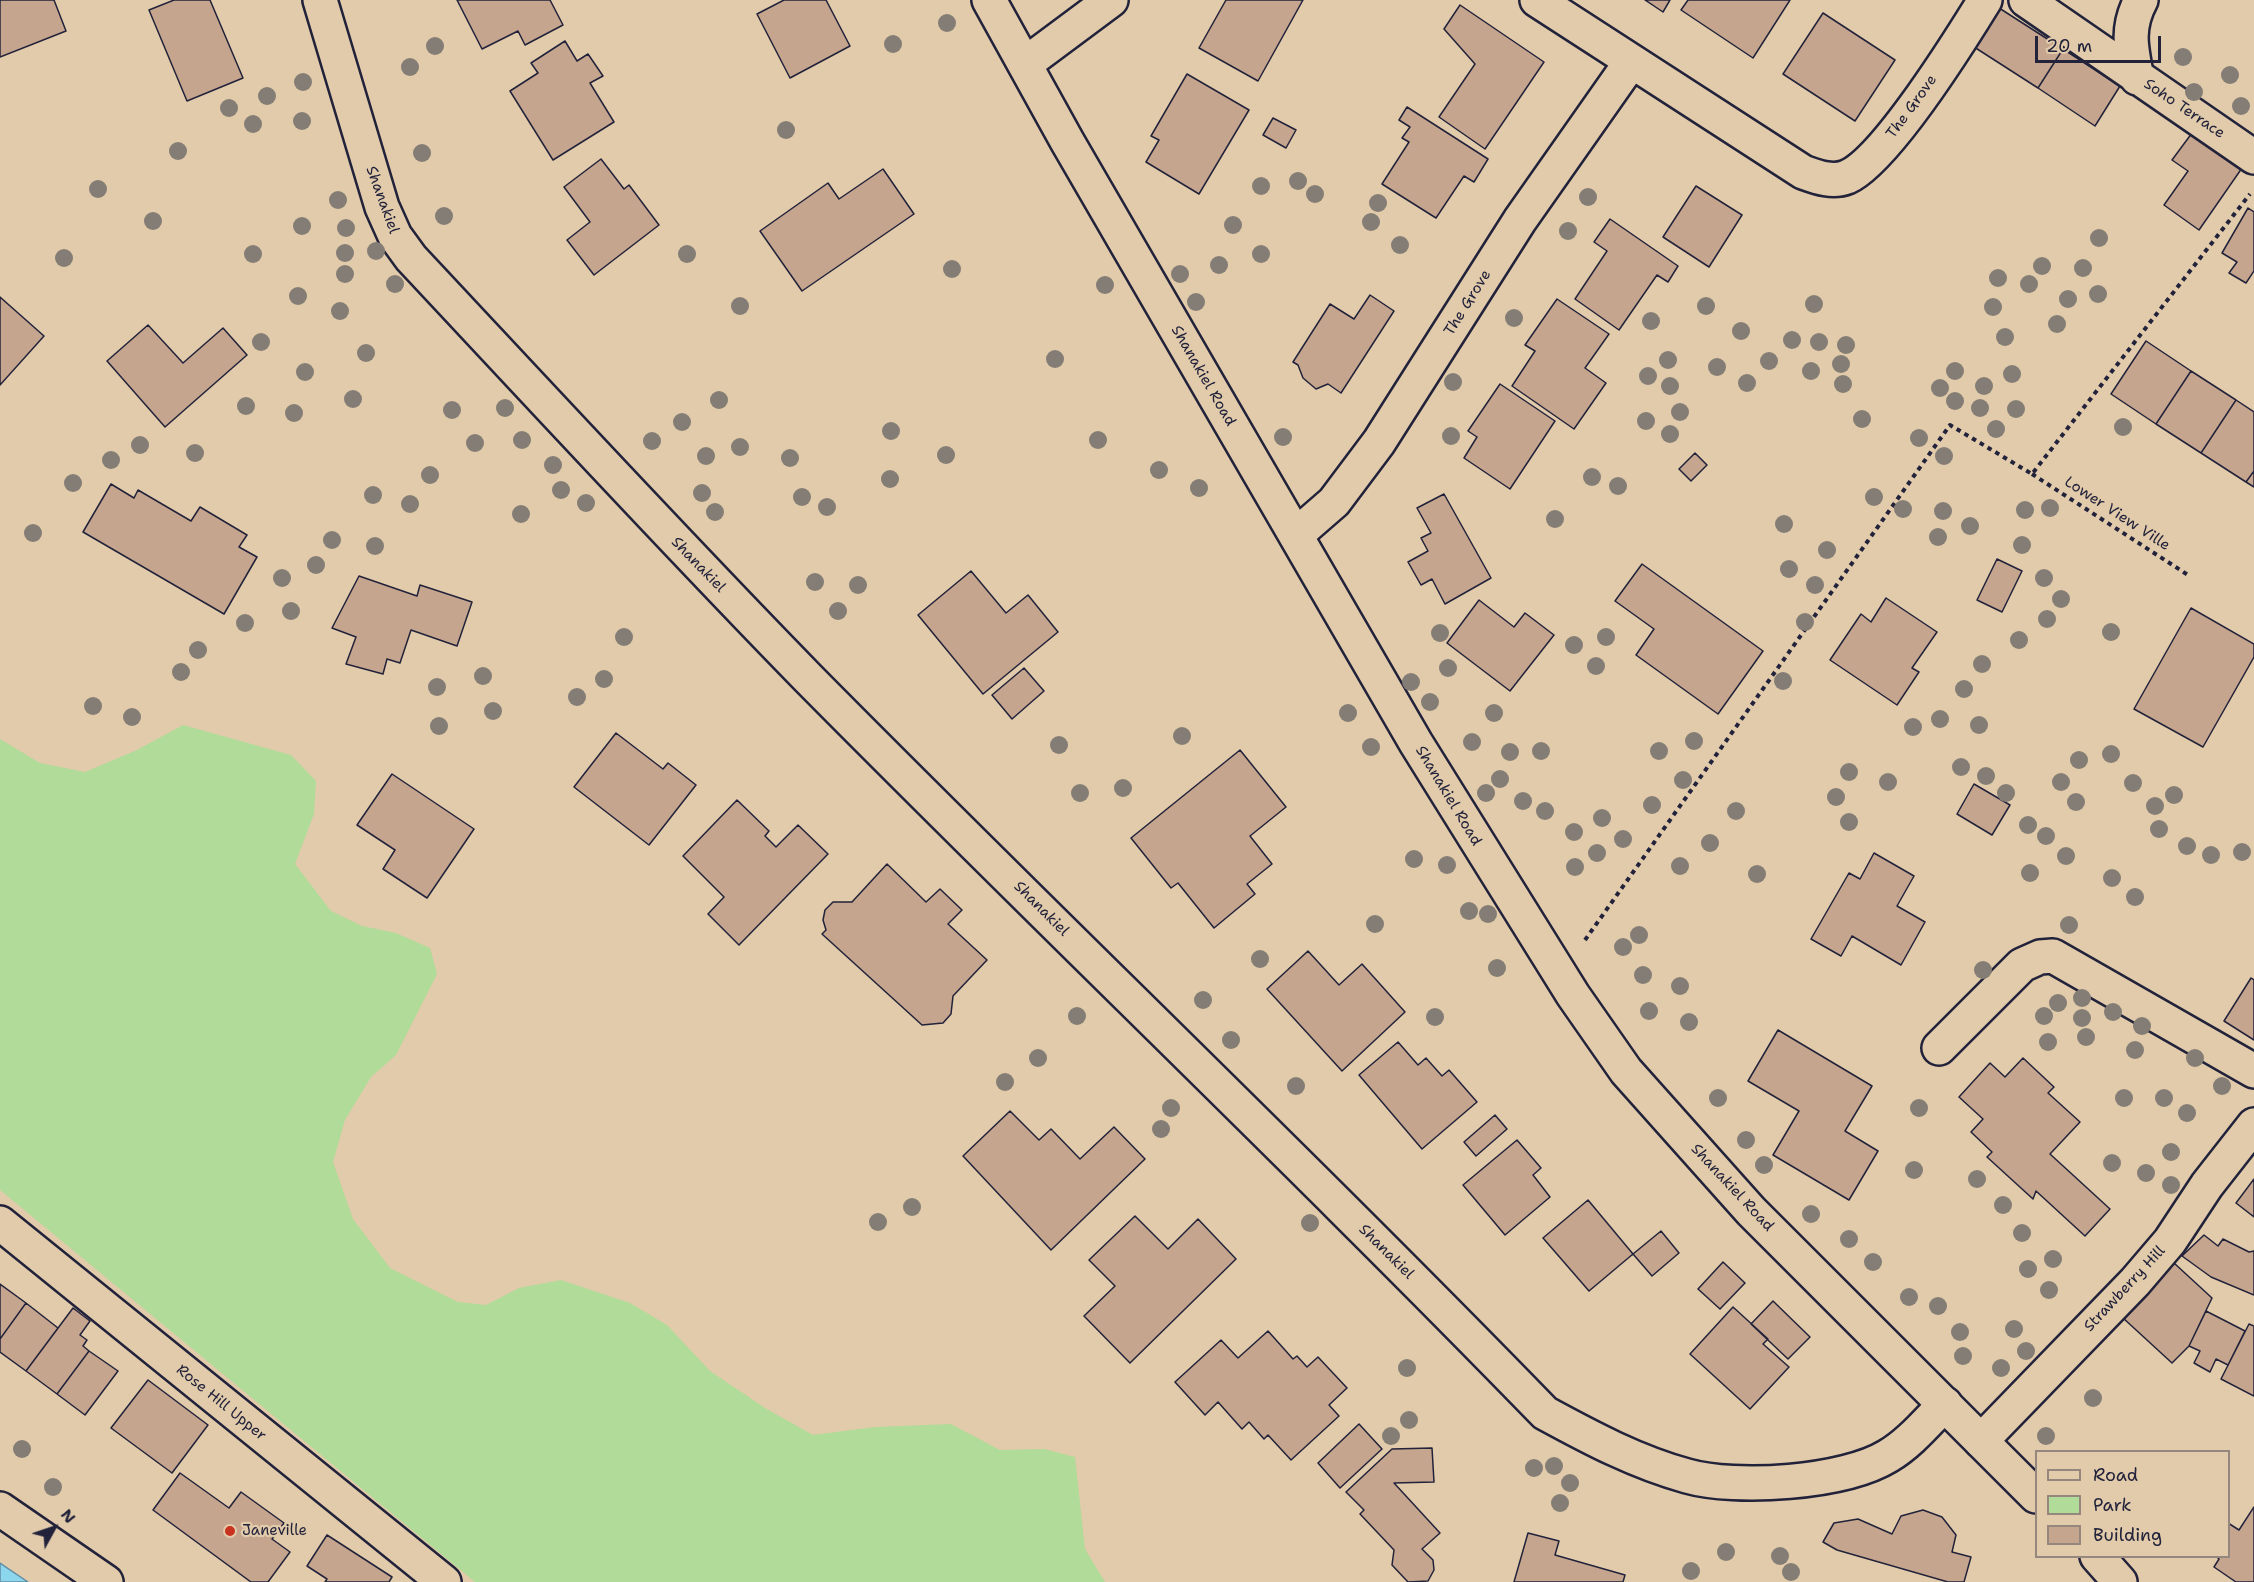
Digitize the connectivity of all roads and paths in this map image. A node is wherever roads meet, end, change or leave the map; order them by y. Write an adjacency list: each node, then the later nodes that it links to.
1 (989, 0): 9 (street, Shanakiel Road)
2 (1111, 0): 9 (street)
3 (1536, 0): 8 (street, The Grove)
4 (1985, 0): 8 (street, The Grove)
5 (2026, 0): 10 (street, Soho Terrace)
6 (2141, 0): 10 (street)
7 (324, 14): 21 (street, Shanakiel)
8 (1631, 62): 14 (street, The Grove)
9 (1025, 64): 14 (street, Shanakiel Road)
10 (2137, 78): 11 (street, Soho Terrace)
11 (2254, 157)
12 (2254, 189): 13 (path)
13 (2032, 474): 15 (path, Lower View Ville); 16 (path, Lower View Ville)
14 (1296, 535): 16 (street, Shanakiel Road)
15 (2188, 575)
16 (1560, 974): 21 (street, Shanakiel Road)
17 (1939, 1048): 18 (street)
18 (2254, 1071)
19 (2254, 1125): 22 (street, Strawberry Hill)
20 (0, 1223): 27 (street, Rose Hill Upper)
21 (1945, 1404): 22 (street, Shanakiel Road)
22 (1981, 1441): 23 (street, Shanakiel Road)
23 (2035, 1494)
24 (0, 1509): 26 (street)
25 (2098, 1558): 28 (street)
26 (106, 1582)
27 (444, 1582)
28 (2120, 1582)

